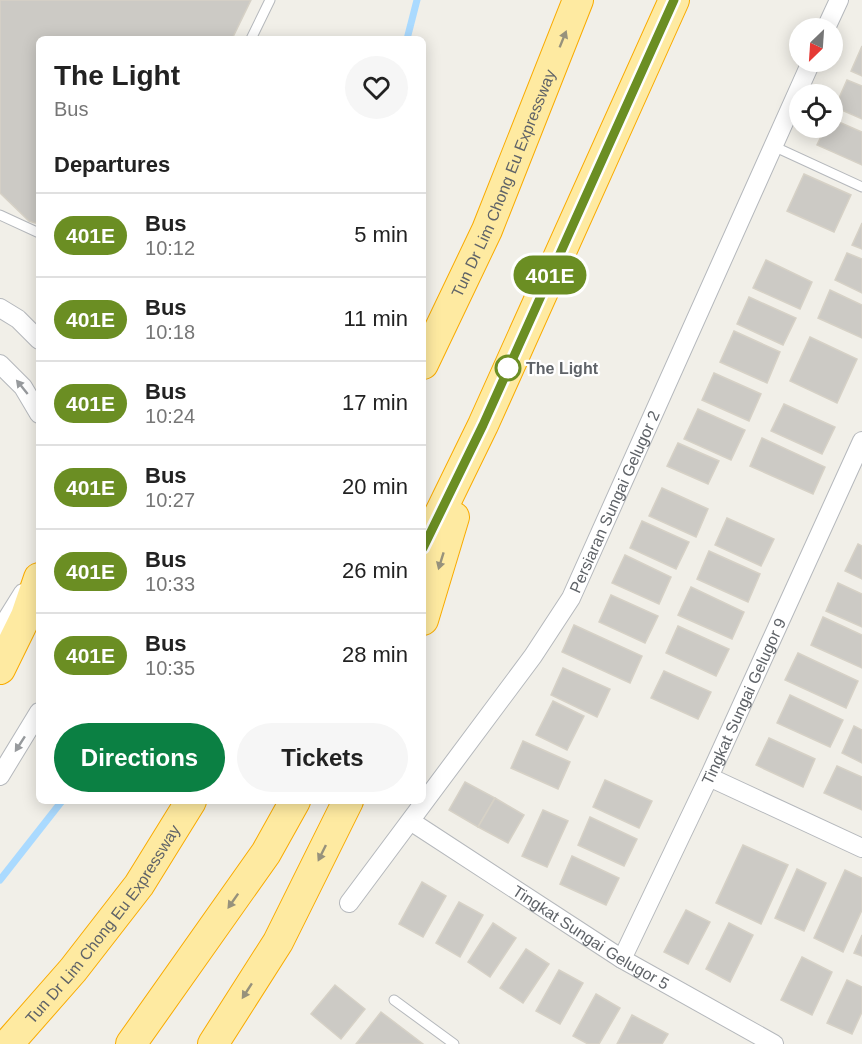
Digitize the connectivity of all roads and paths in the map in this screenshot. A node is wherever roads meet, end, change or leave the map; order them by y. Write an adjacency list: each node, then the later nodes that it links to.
1 (270, 0): 6 (lane)
2 (578, 0): 14 (highway, Tun Dr Lim Chong Eu Expressway, one-way to 2)
3 (674, 0): 17 (highway)
4 (839, 0): 5 (street)
5 (831, 18)
6 (252, 36)
7 (806, 72): 8 (street, Persiaran Sungai Gelugor 2)
8 (773, 146): 9 (lane); 28 (street, Persiaran Sungai Gelugor 2)
9 (862, 187)
10 (0, 215): 11 (lane)
11 (36, 232)
12 (0, 309): 13 (street)
13 (36, 337)
14 (426, 358)
15 (0, 364): 16 (street, one-way to 15)
16 (36, 409)
17 (483, 425): 19 (highway); 22 (highway, one-way to 22)
18 (862, 441): 27 (street, Tingkat Sungai Gelugor 9)
19 (426, 542)
20 (36, 571): 23 (street)
21 (36, 587): 24 (highway)
22 (426, 610)
23 (0, 630)
24 (0, 669)
25 (36, 717): 26 (street, one-way to 26)
26 (0, 776)
27 (709, 777): 34 (street); 36 (street, Tingkat Sungai Gelugor 9)
28 (426, 803)
29 (189, 804): 38 (highway, Tun Dr Lim Chong Eu Expressway)
30 (293, 804): 39 (highway, one-way to 39)
31 (347, 804): 40 (highway, one-way to 40)
32 (425, 804): 33 (street, Persiaran Sungai Gelugor 2)
33 (412, 822): 35 (street, Persiaran Sungai Gelugor 2); 36 (street, Tingkat Sungai Gelugor 5)
34 (862, 848)
35 (349, 903)
36 (622, 959): 42 (street, Tingkat Sungai Gelugor 5)
37 (394, 1000): 41 (lane)
38 (8, 1044)
39 (131, 1044)
40 (213, 1044)
41 (454, 1044)
42 (774, 1044)

